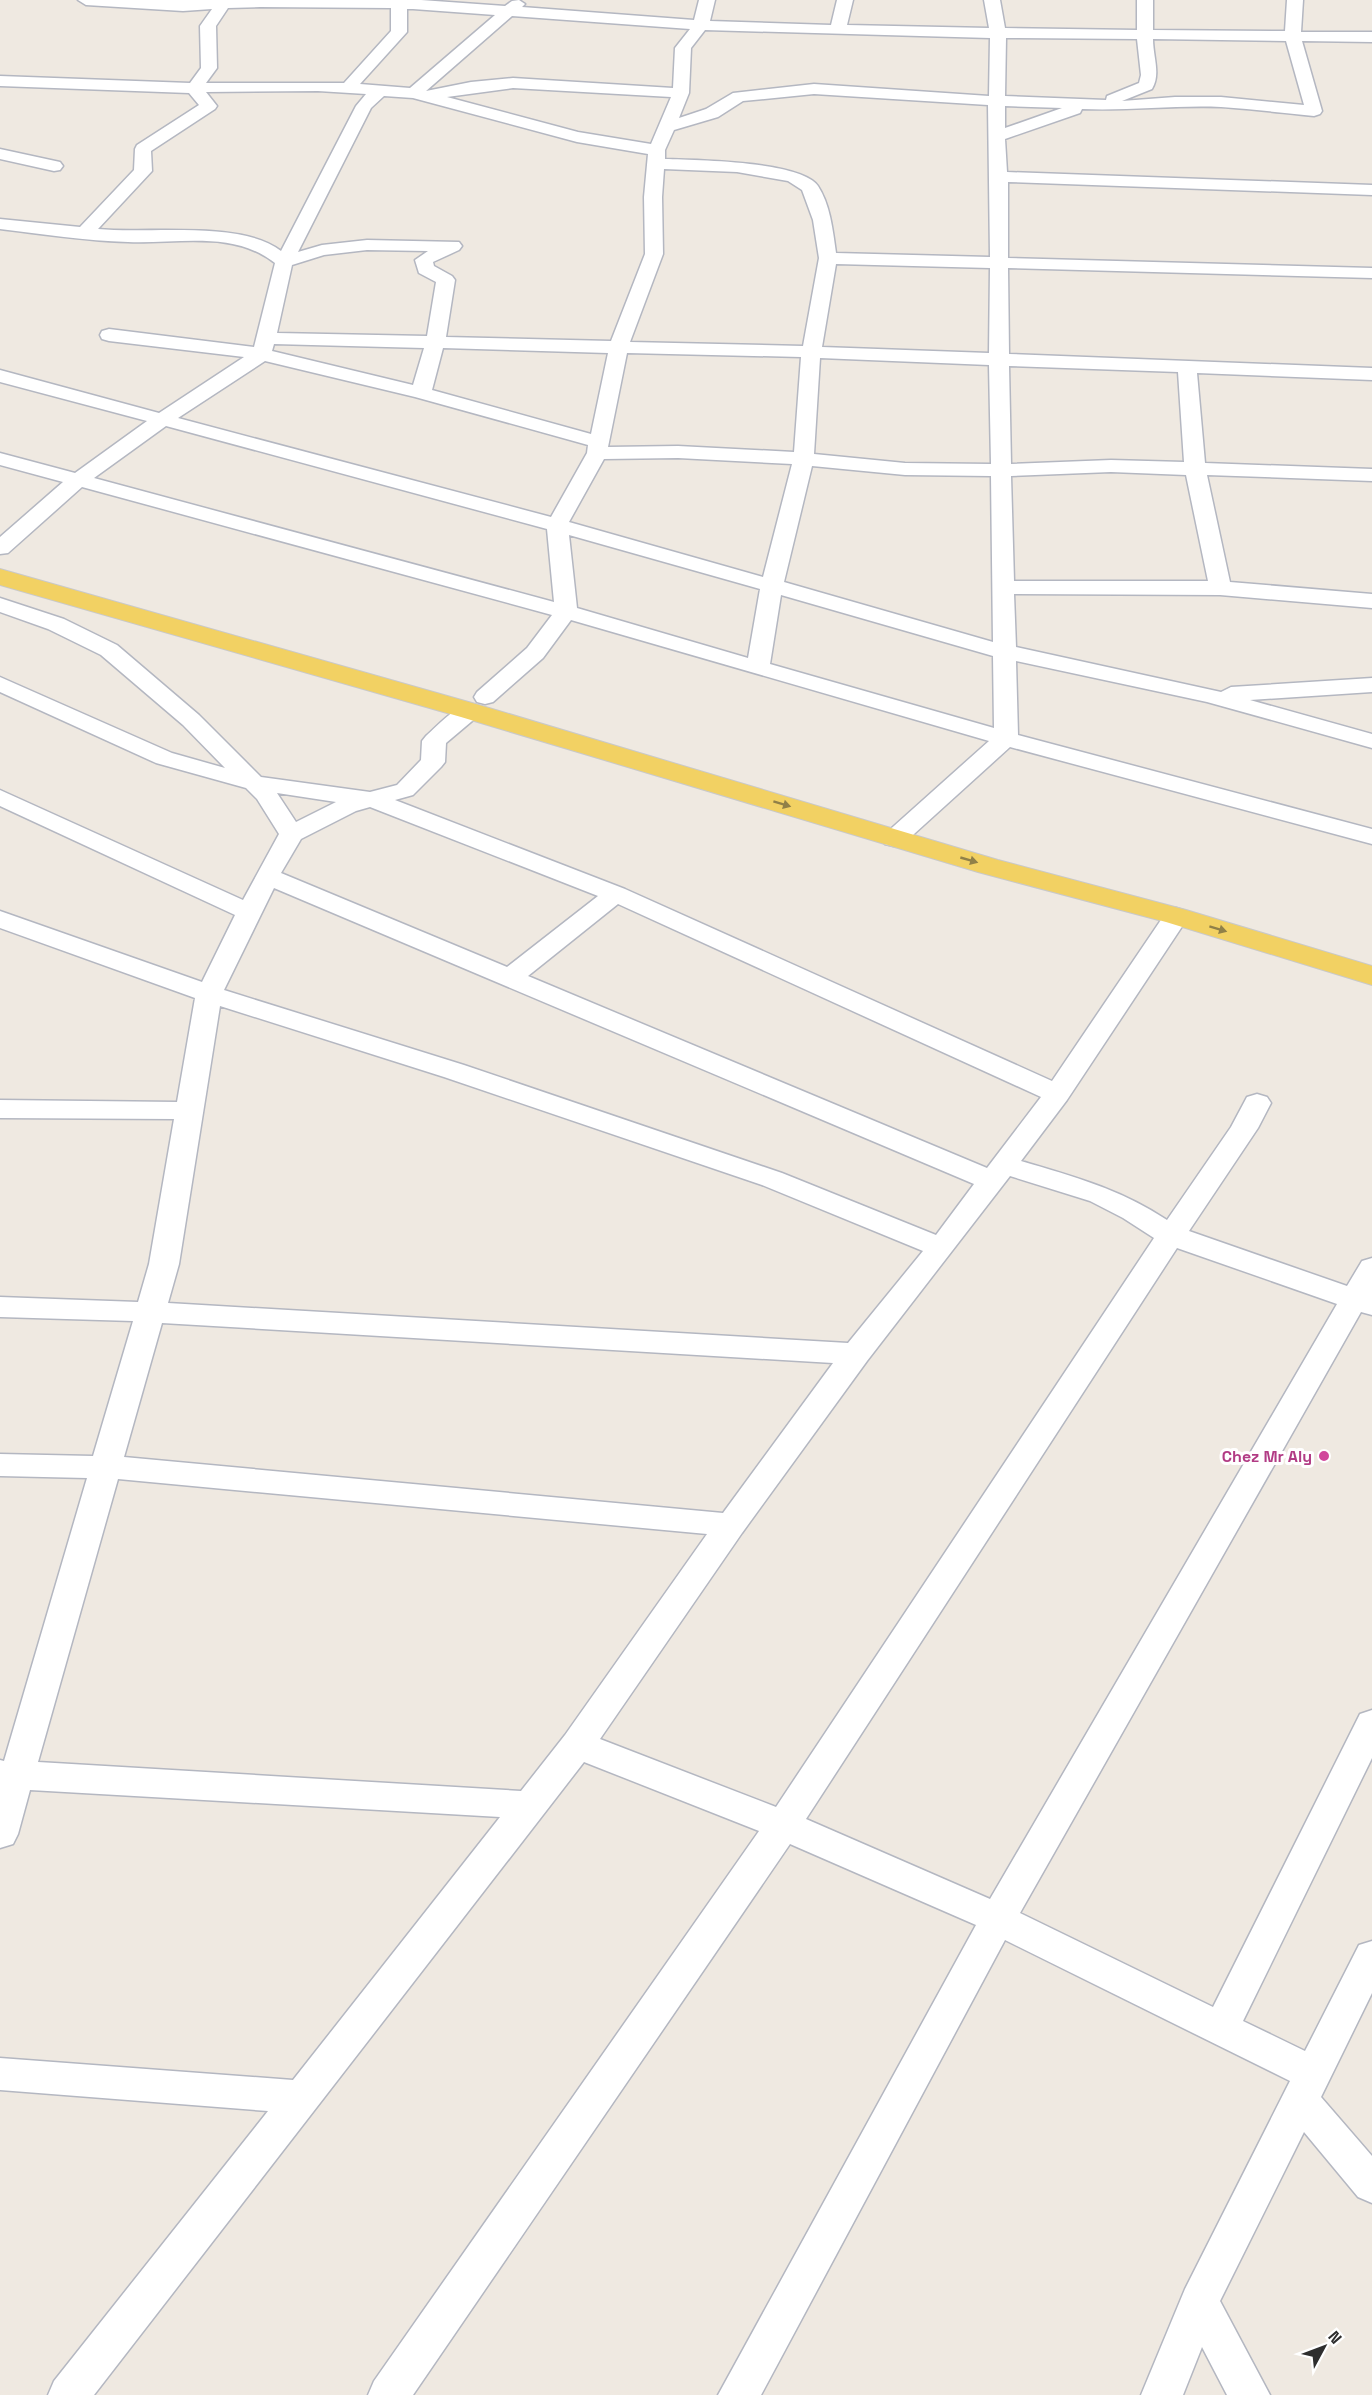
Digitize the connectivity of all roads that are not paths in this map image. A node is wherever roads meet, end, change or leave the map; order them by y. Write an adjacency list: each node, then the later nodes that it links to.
1 (86, 0): 7 (street)
2 (707, 0): 10 (street)
3 (845, 0): 11 (street)
4 (992, 0): 12 (street)
5 (1145, 0): 13 (street)
6 (1295, 0): 14 (street)
7 (225, 2): 8 (street); 17 (street)
8 (399, 3): 9 (street); 18 (street)
9 (516, 6): 10 (street); 21 (street)
10 (701, 25): 11 (street); 20 (street)
11 (838, 30): 12 (street)
12 (998, 33): 13 (street); 22 (street)
13 (1146, 36): 14 (street); 23 (street)
14 (1293, 36): 15 (street); 23 (street)
15 (1372, 37)
16 (0, 81): 17 (street)
17 (194, 88): 18 (street); 32 (street)
18 (348, 88): 19 (street)
19 (380, 90): 21 (street); 34 (street)
20 (681, 93): 21 (street); 24 (street)
21 (421, 95): 27 (street)
22 (997, 101): 23 (street); 24 (street); 25 (street)
23 (1094, 105): 25 (street)
24 (666, 127): 27 (street)
25 (996, 136): 29 (street)
26 (0, 154): 28 (street)
27 (656, 157): 33 (street); 40 (street)
28 (54, 165)
29 (999, 177): 30 (street); 35 (street)
30 (1372, 190)
31 (0, 224): 32 (street)
32 (85, 232): 34 (street)
33 (828, 258): 35 (street); 41 (street)
34 (284, 262): 38 (street); 39 (street)
35 (999, 262): 36 (street); 42 (street)
36 (1372, 273)
37 (109, 335): 39 (street)
38 (435, 343): 39 (street); 40 (street); 46 (street)
39 (264, 346): 46 (street); 47 (street)
40 (619, 346): 41 (street); 48 (street)
41 (810, 352): 42 (street); 50 (street)
42 (999, 359): 43 (street); 51 (street)
43 (1187, 366): 44 (street); 52 (street)
44 (1372, 374)
45 (0, 376): 47 (street)
46 (421, 393): 48 (street)
47 (163, 419): 54 (street); 55 (street)
48 (598, 448): 50 (street); 55 (street)
49 (0, 459): 54 (street)
50 (804, 459): 51 (street); 59 (street)
51 (1002, 470): 52 (street); 60 (street)
52 (1195, 470): 53 (street); 61 (street)
53 (1372, 475)
54 (77, 482): 56 (street); 64 (street)
55 (556, 525): 59 (street); 64 (street)
56 (0, 548)
57 (0, 558): 70 (main road)
58 (0, 577): 70 (main road)
59 (772, 585): 65 (street); 66 (street)
60 (1004, 587): 61 (street); 65 (street)
61 (1220, 588): 62 (street)
62 (1372, 601)
63 (0, 605): 73 (street)
64 (566, 612): 66 (street); 70 (street)
65 (1005, 652): 69 (street); 71 (street)
66 (758, 668): 71 (street)
67 (0, 684): 73 (street)
68 (1372, 685): 69 (street)
69 (1211, 696): 72 (street)
70 (478, 704): 75 (street); 76 (main road)
71 (1006, 739): 76 (street); 78 (street)
72 (1372, 741)
73 (254, 783): 75 (street); 77 (street)
74 (0, 797): 82 (street)
75 (374, 800): 77 (street); 80 (street)
76 (902, 830): 81 (main road)
77 (291, 834): 79 (street)
78 (1372, 837)
79 (267, 876): 82 (street); 85 (street)
80 (615, 894): 85 (street); 88 (street)
81 (1182, 908): 84 (main road); 86 (main road, one-way to 86); 88 (street)
82 (248, 912): 87 (street)
83 (0, 919): 87 (street)
84 (1372, 954)
85 (511, 976): 92 (street)
86 (1372, 976)
87 (209, 994): 91 (street); 94 (street)
88 (1057, 1094): 92 (street)
89 (1257, 1103): 93 (street)
90 (0, 1109): 91 (street)
91 (189, 1111): 98 (street)
92 (999, 1173): 93 (street); 94 (street)
93 (1171, 1235): 96 (street); 107 (street)
94 (941, 1248): 99 (street)
95 (1372, 1268): 96 (street)
96 (1364, 1302): 109 (street)
97 (0, 1307): 98 (street)
98 (151, 1312): 99 (street); 101 (street)
99 (856, 1354): 102 (street)
100 (0, 1465): 101 (street)
101 (107, 1467): 102 (street); 105 (street)
102 (731, 1525): 104 (street)
103 (1372, 1723): 111 (street)
104 (577, 1745): 106 (street); 107 (street)
105 (8, 1775): 106 (street); 108 (street)
106 (530, 1805): 114 (street)
107 (783, 1825): 109 (street); 118 (street)
108 (0, 1834)
109 (998, 1919): 111 (street); 119 (street)
110 (1372, 1956): 113 (street)
111 (1221, 2028): 113 (street)
112 (0, 2074): 114 (street)
113 (1308, 2088): 115 (street); 116 (street)
114 (301, 2097): 117 (street)
115 (1372, 2185)
116 (1199, 2302): 120 (street); 121 (street)
117 (69, 2395)
118 (389, 2395)
119 (739, 2395)
120 (1162, 2395)
121 (1249, 2395)

